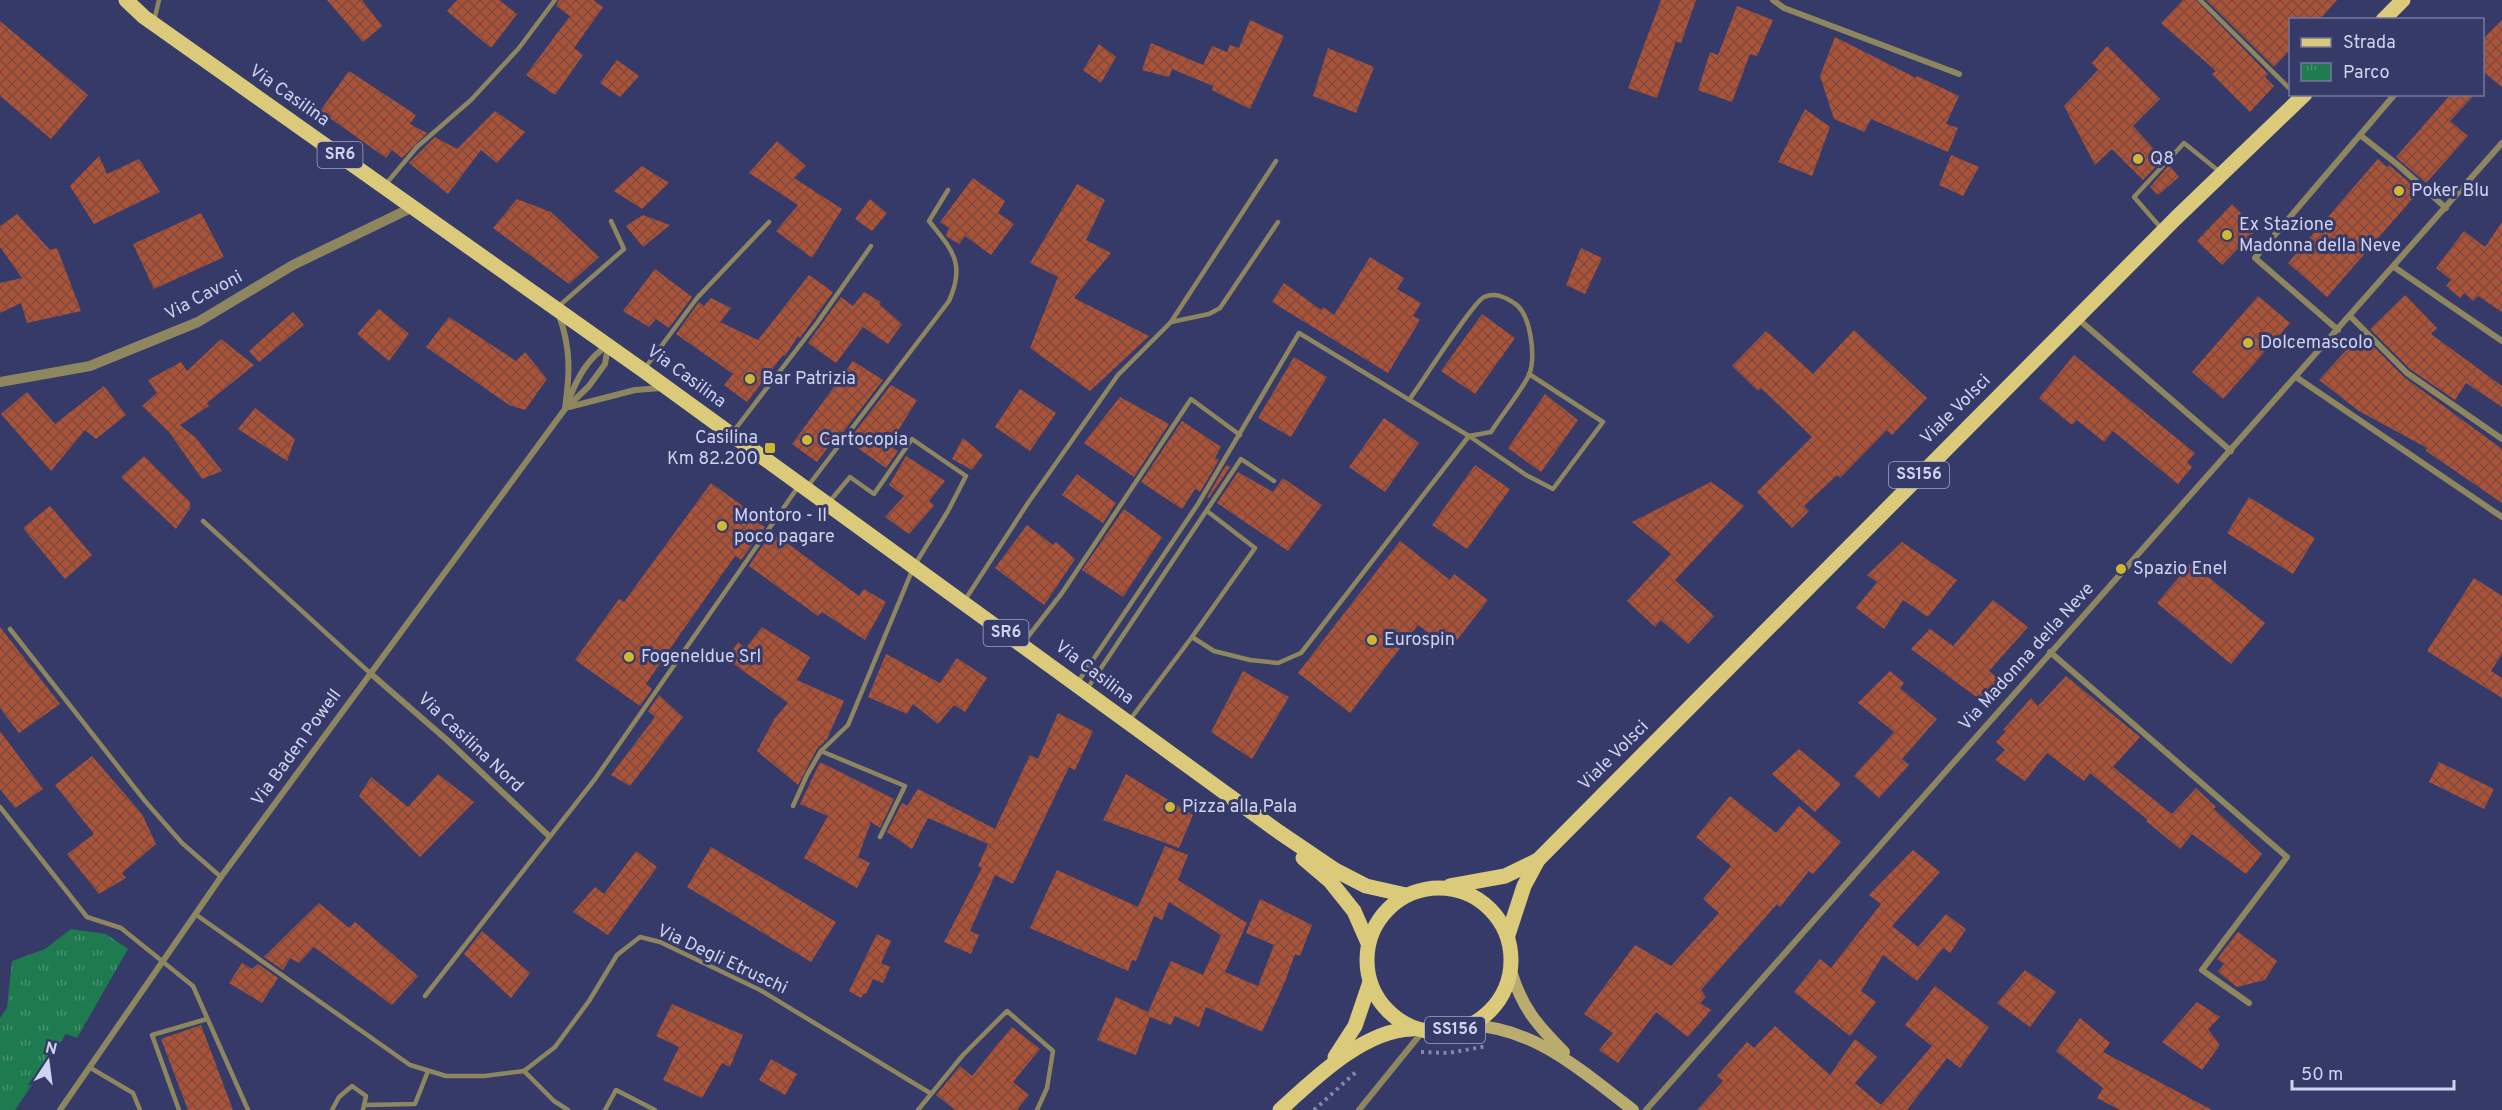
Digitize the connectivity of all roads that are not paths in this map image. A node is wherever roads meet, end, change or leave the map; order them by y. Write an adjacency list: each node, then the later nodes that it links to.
1 (126, 0): 8 (main road, Via Casilina / SR6)
2 (159, 0): 8 (lane)
3 (555, 0): 17 (lane)
4 (1773, 0): 9 (street)
5 (2200, 0): 10 (lane)
6 (2403, 0): 7 (main road)
7 (2385, 18)
8 (154, 24): 17 (main road, Via Casilina / SR6)
9 (1959, 74)
10 (2289, 85)
11 (2296, 96): 16 (main road, Viale Volsci / SS156)
12 (2393, 96): 13 (street)
13 (2360, 135): 20 (street); 31 (street)
14 (2502, 143): 20 (street, Via Madonna della Neve)
15 (1276, 161): 30 (lane)
16 (2222, 174): 24 (main road, Viale Volsci / SS156); 24 (lane)
17 (384, 186): 19 (main road, Via Casilina / SR6)
18 (948, 190): 47 (lane)
19 (412, 207): 27 (main road, Via Casilina / SR6); 37 (street, Via Cavoni)
20 (2446, 208): 26 (street, Via Madonna della Neve)
21 (611, 221): 27 (lane)
22 (769, 222): 34 (lane)
23 (1278, 222): 30 (lane)
24 (2163, 230): 29 (main road, Viale Volsci / SS156)
25 (871, 246): 41 (lane)
26 (2394, 267): 28 (street, Via Madonna della Neve); 32 (street)
27 (556, 308): 33 (main road, Via Casilina / SR6); 40 (street, Via Baden Powell)
28 (2350, 316): 31 (street, Via Madonna della Neve); 44 (street)
29 (2077, 317): 45 (street); 67 (main road, Viale Volsci / SS156)
30 (1171, 322): 53 (lane)
31 (2338, 330): 36 (street, Via Madonna della Neve)
32 (2502, 341)
33 (608, 345): 34 (main road, Via Casilina / SR6); 40 (street, Via Baden Powell); 40 (street, Via Baden Powell)
34 (644, 371): 38 (main road, Via Casilina / SR6)
35 (1529, 374): 39 (lane); 43 (lane); 43 (lane)
36 (2296, 377): 45 (street, Via Madonna della Neve); 50 (street)
37 (0, 382)
38 (668, 388): 40 (street); 41 (main road, Via Casilina / SR6)
39 (1409, 400): 42 (lane); 43 (lane)
40 (565, 409): 58 (street, Via Baden Powell)
41 (732, 434): 47 (main road, Via Casilina / SR6)
42 (1240, 435): 56 (lane); 59 (lane)
43 (1469, 436): 55 (lane)
44 (2502, 439)
45 (2231, 451): 57 (street, Via Madonna della Neve)
46 (1274, 481): 49 (lane)
47 (803, 486): 48 (main road, Via Casilina / SR6); 65 (lane)
48 (828, 504): 52 (main road, Via Casilina / SR6); 52 (lane)
49 (1206, 511): 55 (lane); 59 (lane)
50 (2502, 517)
51 (203, 521): 58 (lane)
52 (914, 566): 53 (main road, Via Casilina / SR6); 61 (lane)
53 (964, 603): 56 (main road, Via Casilina / SR6)
54 (10, 628): 68 (lane)
55 (1192, 638): 60 (lane)
56 (1022, 644): 59 (main road, Via Casilina / SR6)
57 (2050, 652): 78 (street); 102 (street, Via Madonna della Neve)
58 (370, 674): 65 (street, Via Casilina Nord); 68 (street, Via Baden Powell)
59 (1081, 688): 60 (main road, Via Casilina / SR6)
60 (1128, 723): 64 (main road, Via Casilina / SR6)
61 (821, 751): 62 (lane); 66 (lane)
62 (794, 806)
63 (0, 807): 74 (lane)
64 (1279, 832): 70 (main road, Via Casilina / SR6); 73 (main road, Via Casilina / SR6)
65 (549, 836): 77 (lane)
66 (880, 837)
67 (1538, 860): 69 (main road, Viale Volsci / SS156); 72 (main road, Viale Volsci / SS156)
68 (221, 877): 71 (street, Via Baden Powell)
69 (1440, 887): 70 (main road, SS156); 72 (main road, SS156)
70 (1406, 895): 73 (main road, SS156)
71 (195, 914): 74 (street, Via Baden Powell); 83 (lane)
72 (1508, 935): 75 (main road, SS156)
73 (1368, 943): 76 (main road, SS156)
74 (162, 962): 79 (lane); 82 (street, Via Baden Powell)
75 (1511, 971): 80 (main road, SS156); 85 (main road)
76 (1370, 982): 81 (main road, SS156); 86 (main road, SS156)
77 (425, 996)
78 (2249, 1003)
79 (207, 1018): 91 (lane); 92 (lane)
80 (1472, 1025): 81 (main road, SS156); 85 (main road)
81 (1420, 1030): 86 (main road, SS156); 100 (street)
82 (89, 1067): 89 (street, Via Baden Powell); 90 (lane)
83 (428, 1071): 84 (lane); 88 (lane)
84 (524, 1071): 87 (lane, Via Degli Etruschi); 94 (lane)
85 (1582, 1071): 101 (main road)
86 (1323, 1074): 99 (main road, SS156)
87 (930, 1094): 97 (lane); 98 (lane)
88 (364, 1108): 93 (lane)
89 (60, 1110)
90 (140, 1110)
91 (179, 1110)
92 (248, 1110)
93 (332, 1110)
94 (568, 1110)
95 (605, 1110): 96 (lane)
96 (655, 1110)
97 (918, 1110)
98 (1037, 1110)
99 (1280, 1110)
100 (1359, 1110)
101 (1633, 1110)
102 (1646, 1110)

